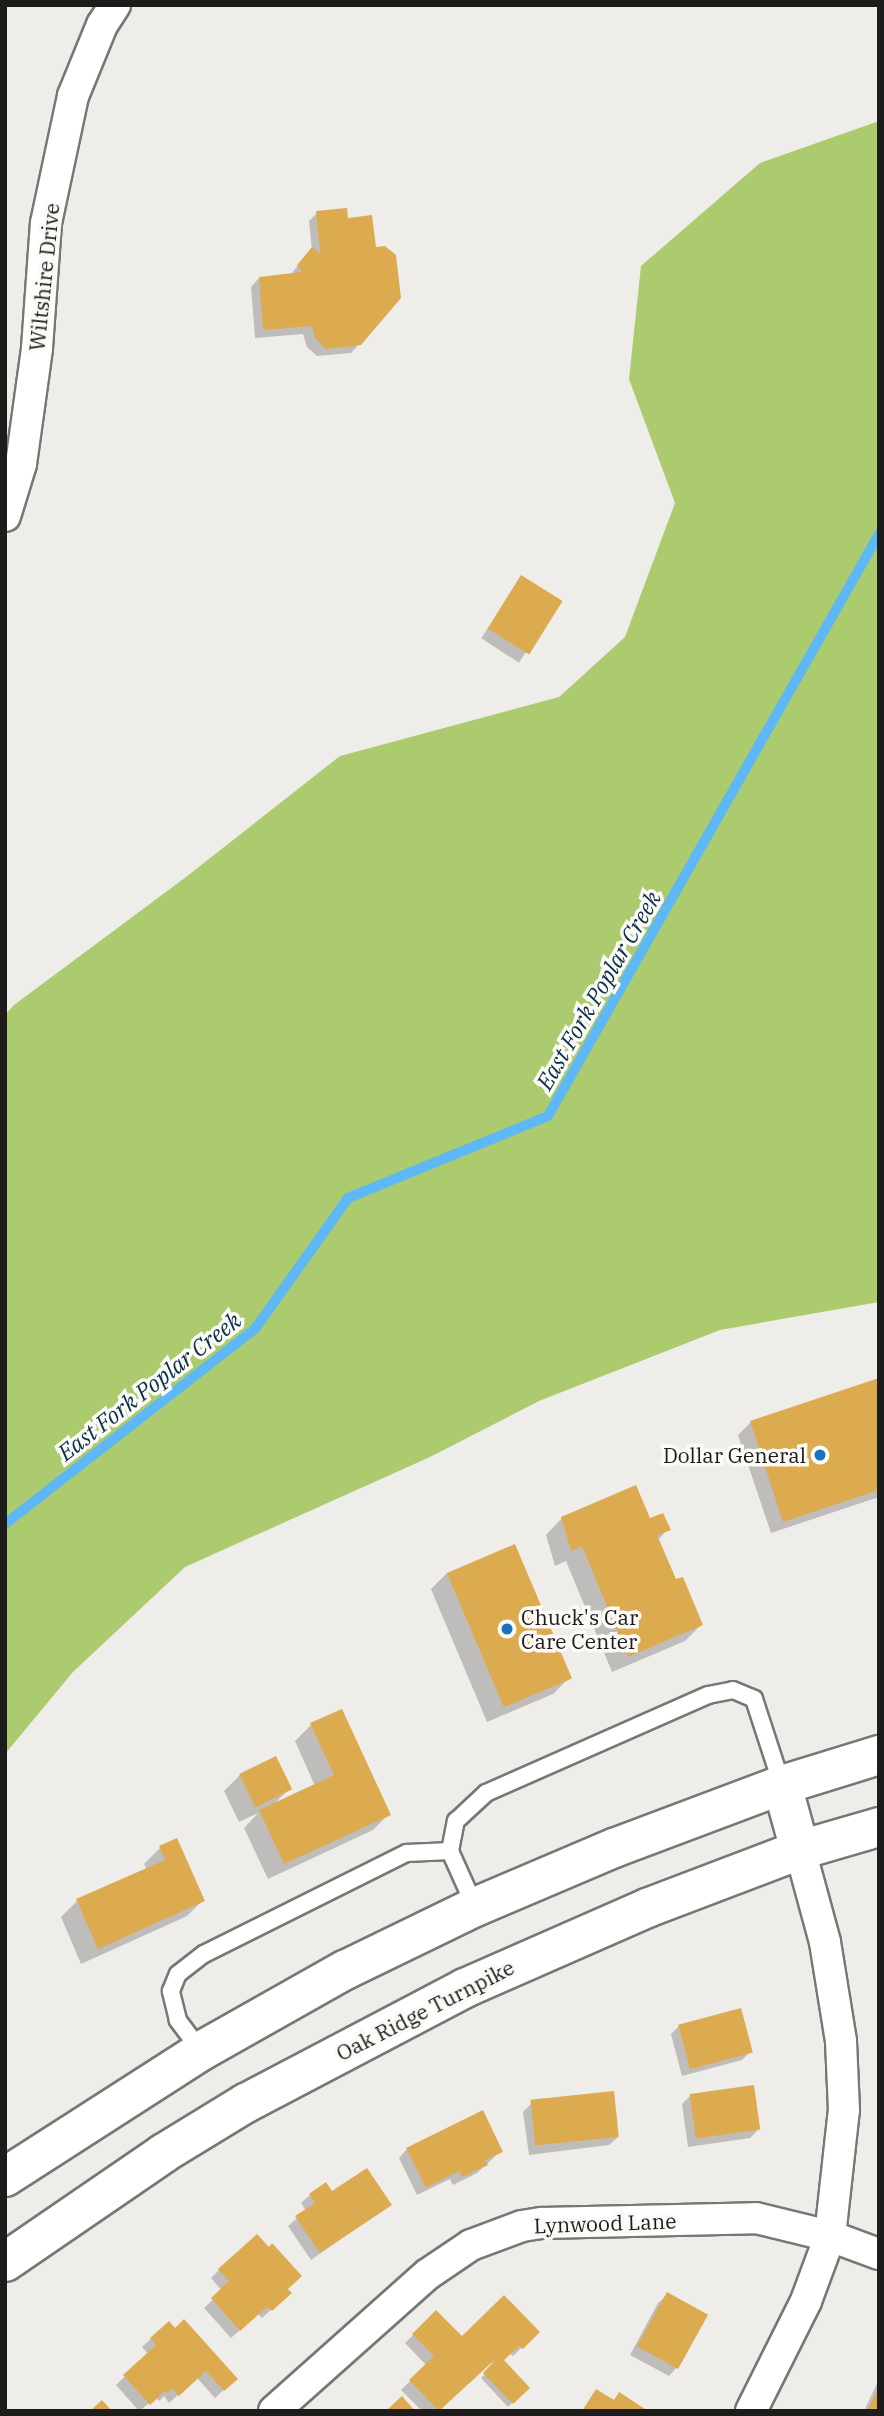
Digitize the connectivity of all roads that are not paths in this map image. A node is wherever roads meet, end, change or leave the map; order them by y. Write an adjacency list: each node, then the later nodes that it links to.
1 (115, 5): 2 (street, Wiltshire Drive)
2 (5, 516)
3 (879, 1755): 4 (highway)
4 (782, 1785): 6 (highway); 7 (lane); 8 (highway)
5 (879, 1827): 6 (highway, Oak Ridge Turnpike)
6 (800, 1850): 11 (street); 13 (highway, Oak Ridge Turnpike)
7 (450, 1851): 8 (lane); 9 (lane)
8 (475, 1908): 9 (highway)
9 (201, 2051): 10 (highway)
10 (5, 2177)
11 (831, 2236): 12 (street, Lynwood Lane); 14 (street, Lynwood Lane); 15 (street)
12 (879, 2254)
13 (5, 2262)
14 (274, 2411)
15 (751, 2411)

